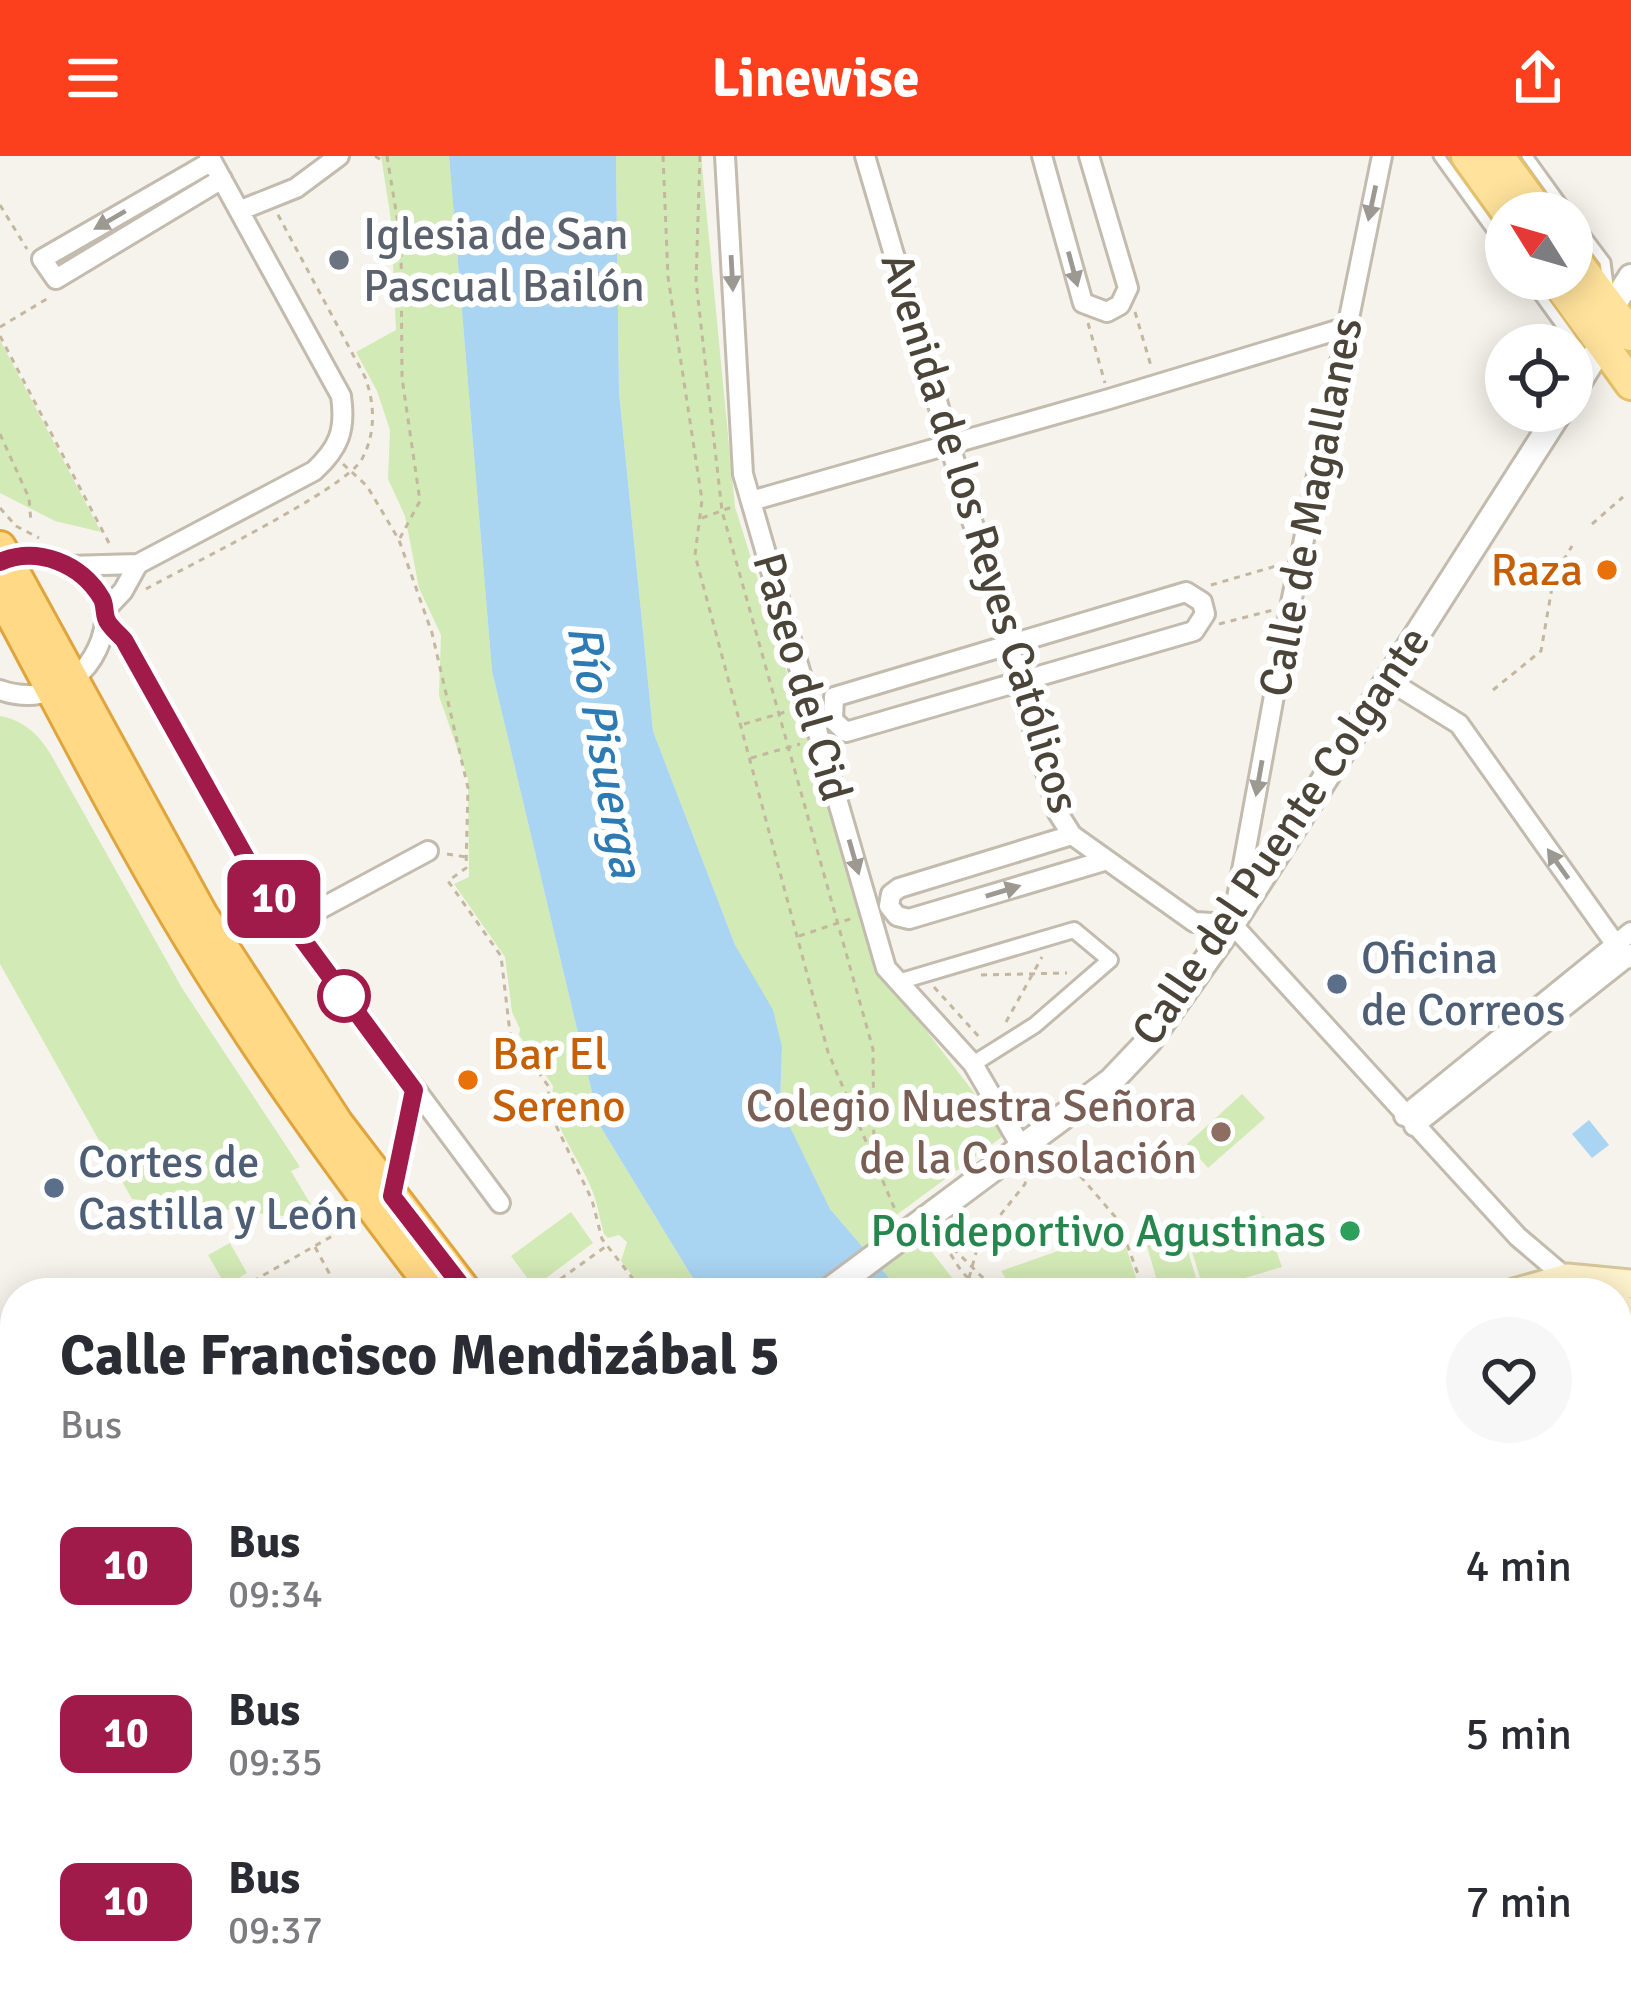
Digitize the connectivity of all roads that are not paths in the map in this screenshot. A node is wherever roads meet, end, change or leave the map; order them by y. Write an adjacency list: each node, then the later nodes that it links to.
1 (339, 156): 16 (street)
2 (725, 156): 30 (street, Paseo del Cid, one-way to 30)
3 (888, 156): 11 (street)
4 (1042, 156): 5 (street, one-way to 5)
5 (1089, 156)
6 (1382, 156): 24 (street, Calle de Magallanes, one-way to 24)
7 (1439, 156): 17 (lane)
8 (1467, 156): 13 (main road)
9 (1498, 156): 14 (main road)
10 (1527, 156): 15 (lane)
11 (866, 159): 29 (street, Avenida de los Reyes Católicos)
12 (214, 165): 16 (street); 19 (street)
13 (1493, 192)
14 (1525, 192)
15 (1553, 192)
16 (241, 210): 32 (street)
17 (1485, 220)
18 (1593, 246): 25 (lane)
19 (41, 265)
20 (1631, 277): 25 (street)
21 (1593, 290): 25 (main road)
22 (1564, 300): 25 (lane)
23 (1580, 300): 25 (main road)
24 (1347, 326): 29 (street); 44 (street, Calle de Magallanes, one-way to 44)
25 (1618, 331): 26 (street); 27 (main road)
26 (1593, 365)
27 (1631, 384)
28 (1547, 432): 37 (street, Calle del Puente Colgante)
29 (952, 443): 30 (street); 36 (street, Avenida de los Reyes Católicos)
30 (751, 501): 50 (street, Paseo del Cid, one-way to 50)
31 (2, 556): 33 (street); 39 (highway)
32 (138, 564): 33 (street); 35 (street)
33 (68, 566): 35 (street)
34 (0, 593): 39 (highway)
35 (106, 615): 39 (street); 46 (street)
36 (1008, 644): 38 (street, Avenida de los Reyes Católicos); 38 (street); 38 (street)
37 (1388, 680): 44 (street, Calle del Puente Colgante); 48 (street, one-way to 37)
38 (1020, 682): 41 (street, Avenida de los Reyes Católicos)
39 (64, 686): 40 (street); 55 (highway); 58 (highway)
40 (0, 690)
41 (1072, 835): 43 (street, Avenida de los Reyes Católicos); 43 (street, one-way to 43)
42 (428, 851): 46 (street)
43 (1107, 860): 45 (street, Avenida de los Reyes Católicos)
44 (1257, 862): 47 (street, Calle del Puente Colgante)
45 (1194, 922): 47 (street); 49 (street)
46 (292, 924): 52 (street)
47 (1232, 924): 49 (street, Calle del Puente Colgante); 53 (street)
48 (1626, 947): 53 (street)
49 (1203, 966): 54 (street, Calle del Puente Colgante)
50 (898, 982): 51 (street, Paseo del Cid); 51 (street)
51 (980, 1060): 54 (street, Paseo del Cid)
52 (414, 1090): 55 (street); 56 (street)
53 (1409, 1121): 57 (street)
54 (1022, 1148): 60 (street, Calle del Puente Colgante)
55 (394, 1187): 59 (highway)
56 (500, 1202)
57 (1518, 1237): 61 (street); 62 (street)
58 (425, 1278)
59 (457, 1278)
60 (846, 1278)
61 (1522, 1278)
62 (1567, 1278)

